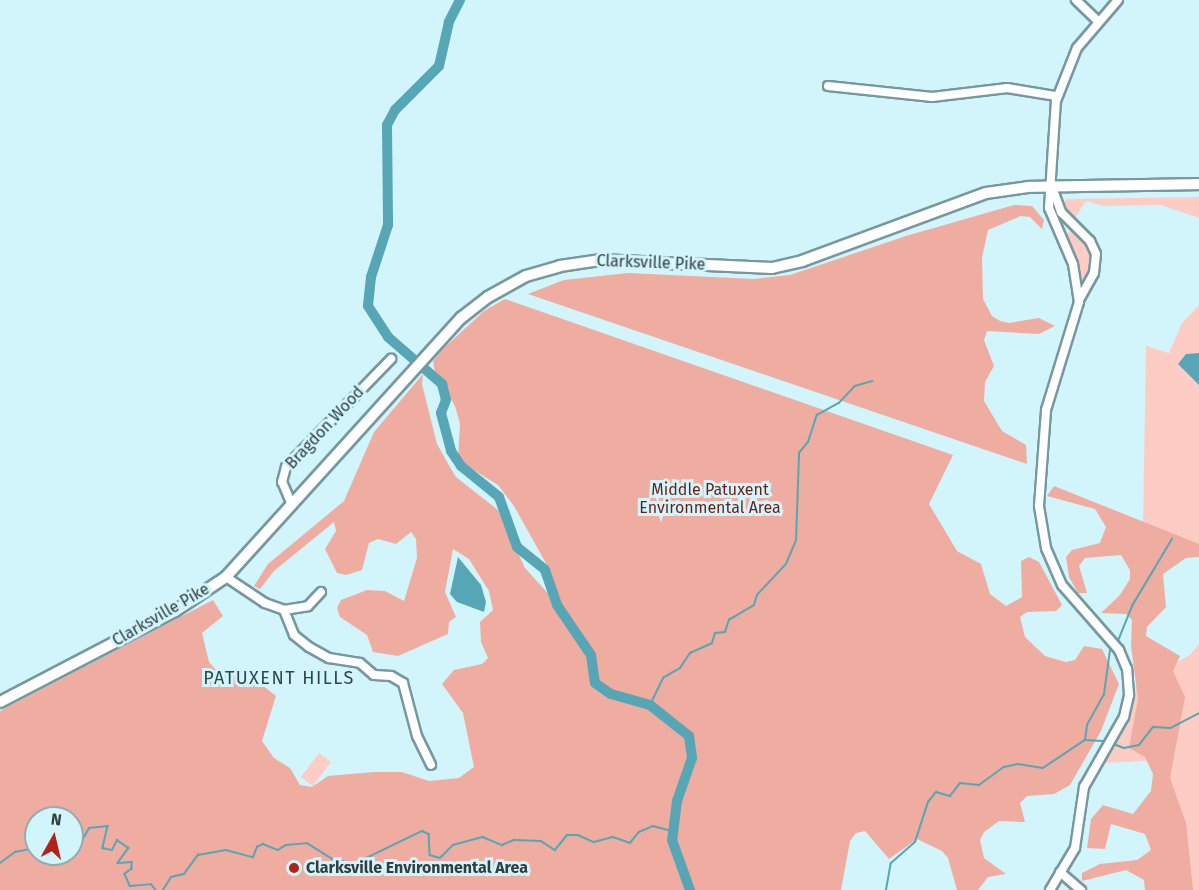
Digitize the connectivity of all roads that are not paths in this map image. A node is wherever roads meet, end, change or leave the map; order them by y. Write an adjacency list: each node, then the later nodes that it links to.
1 (1076, 0): 3 (street)
2 (1118, 0): 3 (street)
3 (1097, 20): 5 (street)
4 (828, 86): 5 (street)
5 (1056, 96): 7 (street)
6 (1199, 184): 7 (main road, Clarksville Pike)
7 (1052, 186): 8 (street); 8 (street); 10 (main road, Clarksville Pike)
8 (1079, 302): 16 (street)
9 (391, 359): 10 (street, Bragdon Wood)
10 (292, 506): 11 (main road, Clarksville Pike)
11 (226, 577): 13 (street); 14 (main road, Clarksville Pike)
12 (321, 592): 13 (street)
13 (284, 610): 15 (street)
14 (0, 702)
15 (431, 765)
16 (1060, 872): 17 (street); 18 (street)
17 (1050, 890)
18 (1081, 890)

